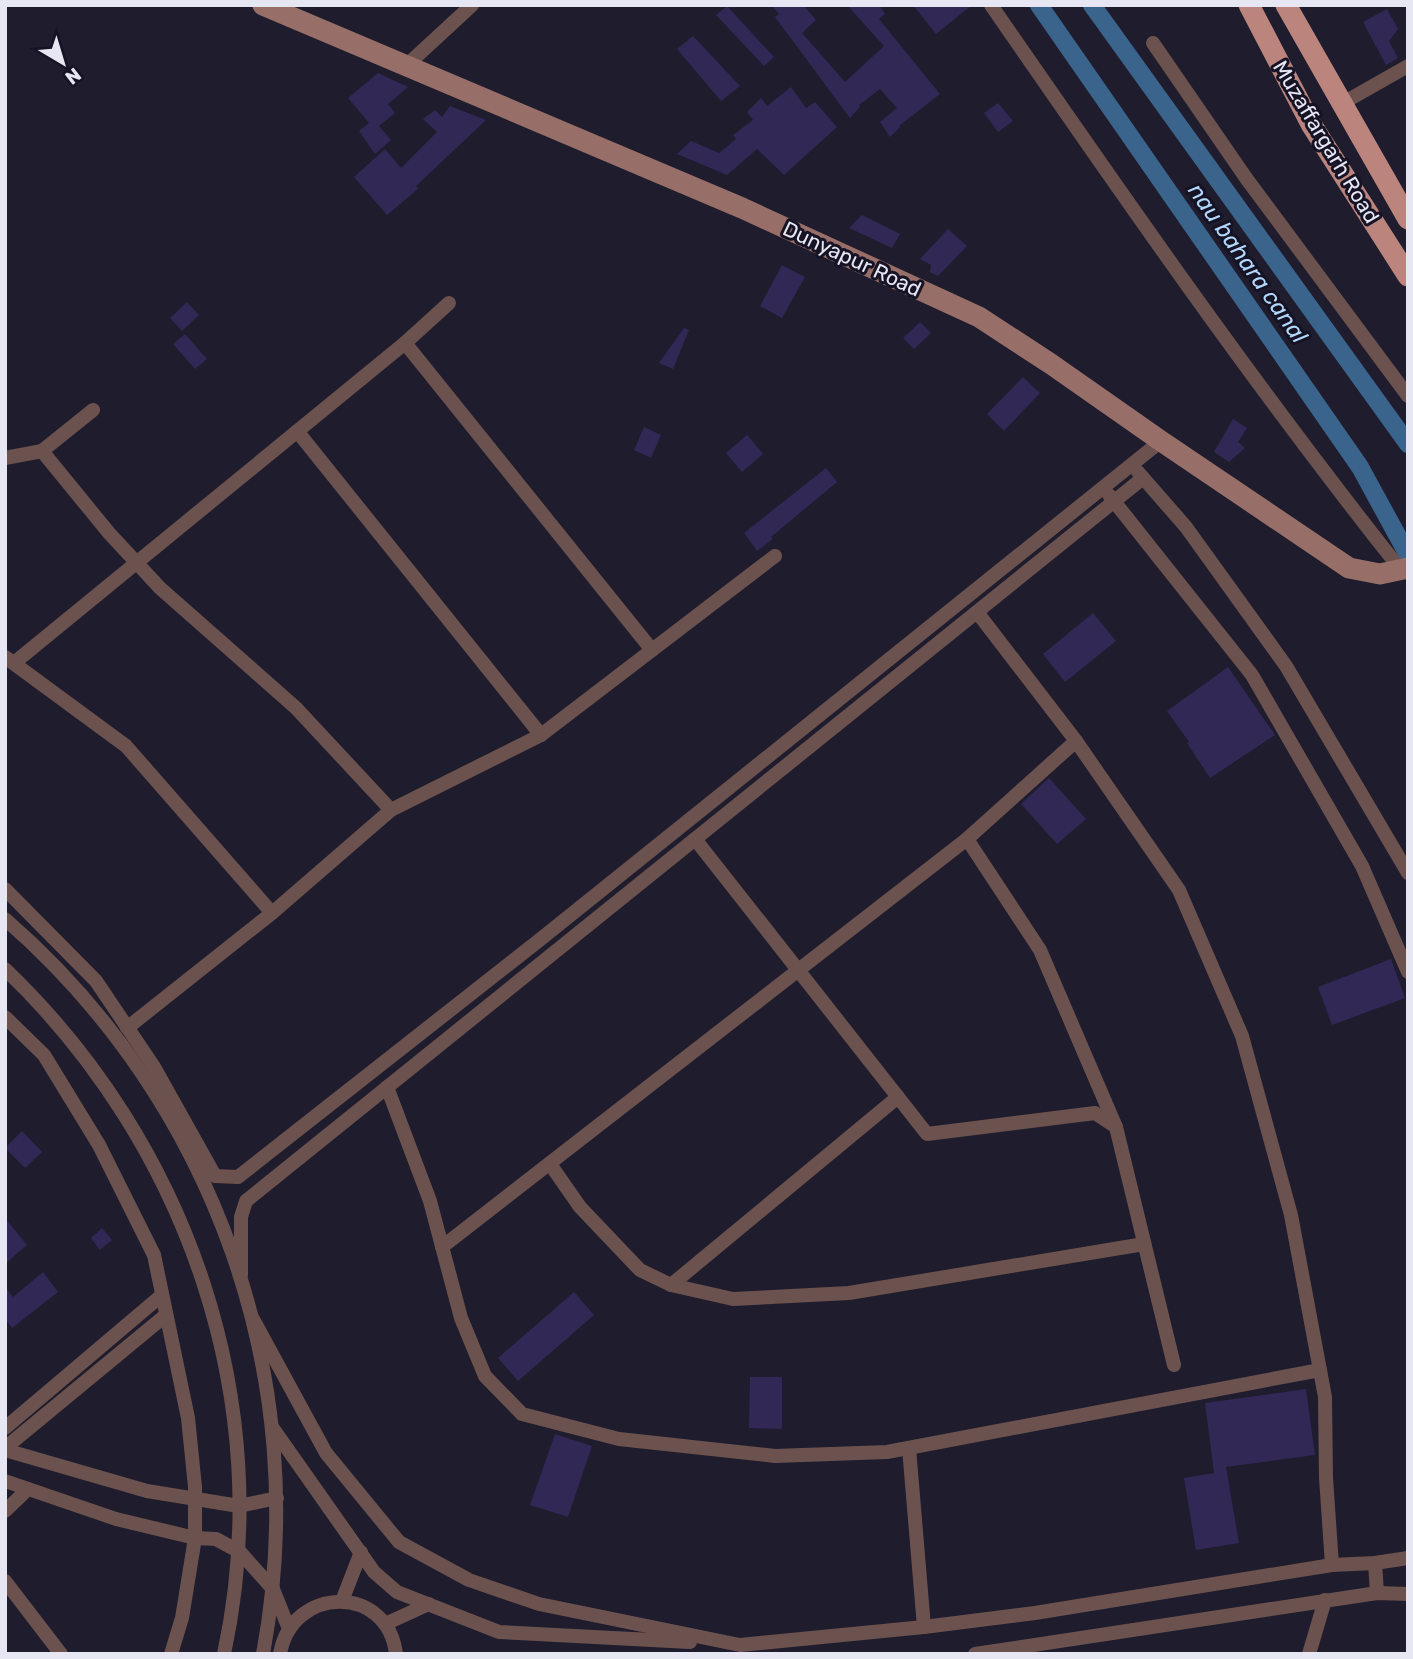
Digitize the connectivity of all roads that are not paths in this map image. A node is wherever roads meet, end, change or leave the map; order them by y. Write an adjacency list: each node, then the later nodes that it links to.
1 (263, 5): 6 (main road, Dunyapur Road)
2 (472, 5): 8 (street)
3 (991, 5): 27 (street)
4 (1249, 5): 12 (main road, Muzaffargarh Road)
5 (1286, 5): 10 (main road, Muzaffargarh Road)
6 (291, 10): 8 (main road, Dunyapur Road)
7 (1153, 43): 15 (street)
8 (406, 66): 18 (main road, Dunyapur Road)
9 (1408, 66): 10 (street)
10 (1341, 104): 11 (main road, Muzaffargarh Road)
11 (1408, 219)
12 (1408, 276)
13 (449, 303): 14 (street)
14 (405, 343): 17 (street); 29 (street)
15 (1408, 396)
16 (93, 410): 19 (street)
17 (297, 431): 26 (street); 31 (street)
18 (1161, 441): 21 (street); 27 (main road, Dunyapur Road)
19 (42, 452): 20 (street); 26 (street)
20 (5, 458)
21 (1132, 466): 22 (street); 23 (street)
22 (1143, 478): 24 (street); 36 (street)
23 (1104, 488): 24 (street); 44 (street)
24 (1114, 501): 28 (street); 42 (street)
25 (775, 556): 29 (street)
26 (136, 563): 30 (street); 33 (street)
27 (1405, 569)
28 (977, 612): 32 (street); 34 (street)
29 (652, 650): 31 (street)
30 (9, 660): 38 (street)
31 (541, 735): 33 (street)
32 (1076, 741): 35 (street); 57 (street)
33 (391, 810): 38 (street)
34 (695, 839): 41 (street); 45 (street)
35 (967, 839): 41 (street); 47 (street)
36 (1408, 873)
37 (5, 889): 44 (street)
38 (272, 913): 44 (street)
39 (5, 919): 51 (street)
40 (5, 969): 66 (street)
41 (798, 970): 46 (street); 48 (street)
42 (1408, 972)
43 (5, 1017): 53 (street)
44 (127, 1028)
45 (387, 1087): 50 (street); 51 (street)
46 (898, 1097): 47 (street); 52 (street)
47 (1116, 1127): 49 (street)
48 (550, 1164): 50 (street); 52 (street)
49 (1144, 1244): 52 (street); 56 (street)
50 (442, 1247): 60 (street)
51 (241, 1275): 55 (street)
52 (671, 1285)
53 (162, 1295): 54 (street); 59 (street)
54 (166, 1315): 61 (street); 65 (street)
55 (253, 1318): 58 (street); 84 (street)
56 (1174, 1365)
57 (1320, 1370): 60 (street); 73 (street)
58 (272, 1426): 64 (street); 70 (street)
59 (5, 1428)
60 (909, 1448): 82 (street)
61 (5, 1449): 65 (street)
62 (5, 1481): 63 (street)
63 (28, 1489): 67 (street); 68 (street)
64 (277, 1498): 66 (street); 75 (street)
65 (195, 1499): 66 (street); 68 (street)
66 (239, 1506): 69 (street)
67 (5, 1511)
68 (195, 1538): 69 (street); 86 (street)
69 (240, 1552): 75 (street); 87 (street)
70 (361, 1552): 79 (street); 80 (street)
71 (1408, 1558): 72 (street)
72 (1375, 1563): 73 (street); 76 (street)
73 (1332, 1564): 82 (street)
74 (5, 1581): 85 (street)
75 (273, 1589): 83 (street); 88 (street)
76 (1377, 1592): 77 (street); 78 (street)
77 (1408, 1594)
78 (1325, 1600): 91 (street); 92 (street)
79 (342, 1601): 81 (street); 83 (street)
80 (429, 1604): 81 (street); 84 (street)
81 (384, 1624): 90 (street)
82 (924, 1628): 84 (street)
83 (289, 1629): 89 (street)
84 (740, 1645)
85 (61, 1654)
86 (171, 1654)
87 (224, 1654)
88 (263, 1654)
89 (280, 1654)
90 (396, 1654)
91 (975, 1654)
92 (1310, 1654)

